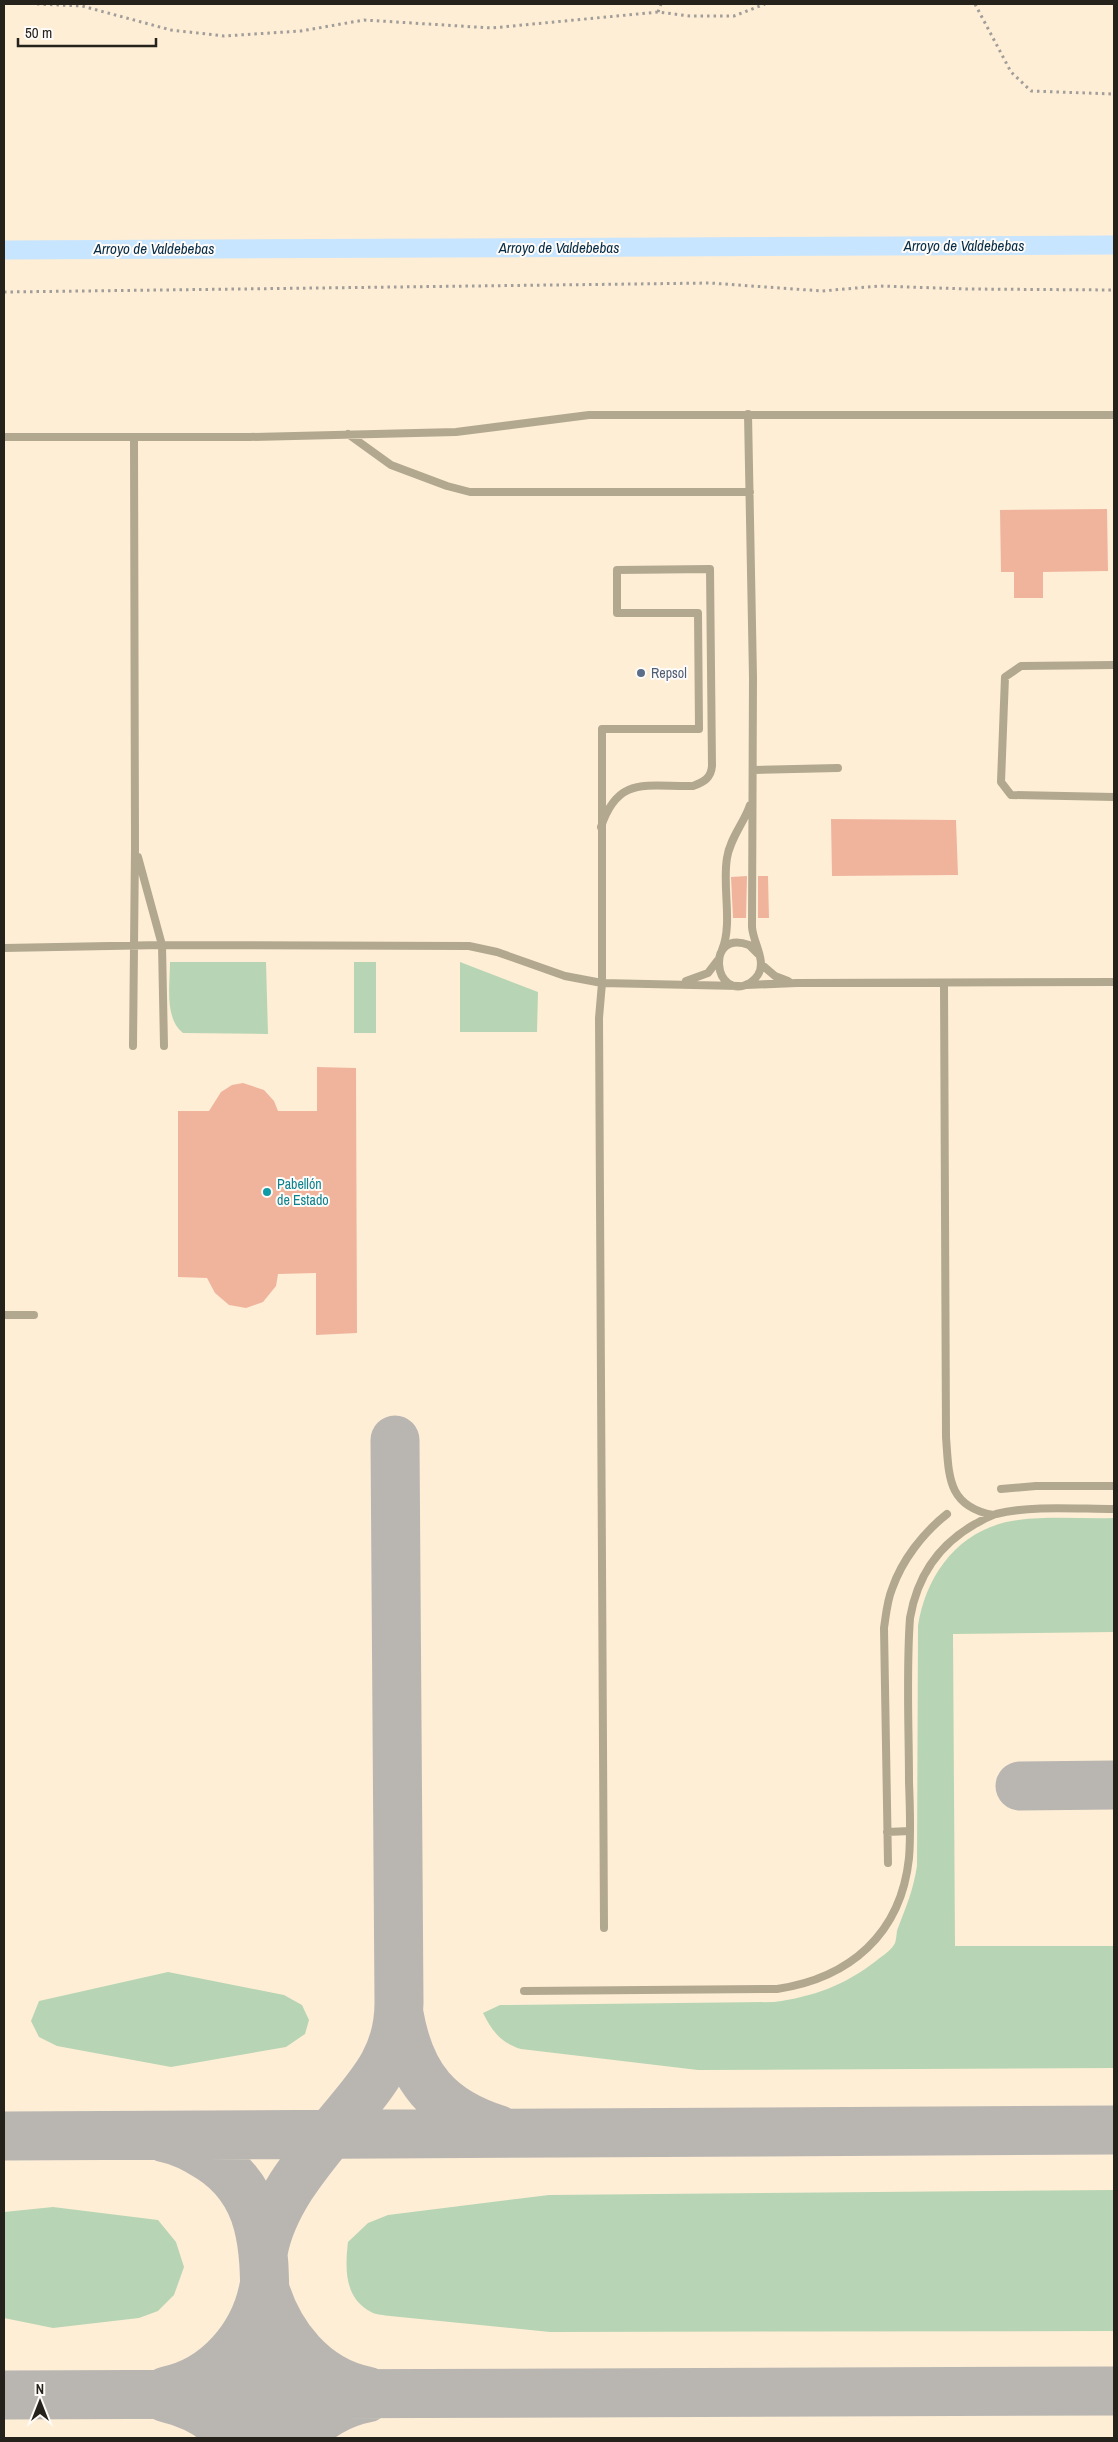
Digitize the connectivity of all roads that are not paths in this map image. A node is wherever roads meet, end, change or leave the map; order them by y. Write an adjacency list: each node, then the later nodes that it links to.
1 (748, 414): 2 (lane); 3 (lane); 6 (lane)
2 (1114, 415)
3 (348, 434): 5 (lane); 6 (lane)
4 (4, 437): 5 (lane)
5 (134, 437): 13 (lane)
6 (750, 492): 9 (lane)
7 (1114, 665): 10 (lane)
8 (838, 768): 9 (lane)
9 (753, 770): 11 (lane)
10 (1114, 797)
11 (753, 798): 17 (lane); 18 (lane)
12 (602, 827): 12 (lane); 21 (lane)
13 (135, 848): 14 (lane); 15 (lane)
14 (162, 945): 15 (lane); 21 (lane); 27 (lane)
15 (134, 946): 16 (lane); 26 (lane)
16 (4, 948)
17 (758, 954): 18 (lane); 19 (lane)
18 (719, 957): 22 (lane); 25 (lane)
19 (761, 964): 23 (lane); 25 (lane)
20 (1114, 982): 24 (lane)
21 (602, 983): 22 (lane); 38 (lane)
22 (671, 983): 25 (lane)
23 (797, 983): 24 (lane); 25 (lane)
24 (944, 983): 34 (lane)
25 (741, 985)
26 (133, 1046)
27 (164, 1046)
28 (4, 1315): 29 (lane)
29 (34, 1315)
30 (1114, 1486): 31 (lane)
31 (1001, 1489)
32 (1114, 1509): 34 (lane)
33 (947, 1514): 36 (lane)
34 (993, 1515): 35 (lane)
35 (910, 1831): 36 (lane); 39 (lane)
36 (887, 1832): 37 (lane)
37 (888, 1863)
38 (604, 1928)
39 (524, 1991)

